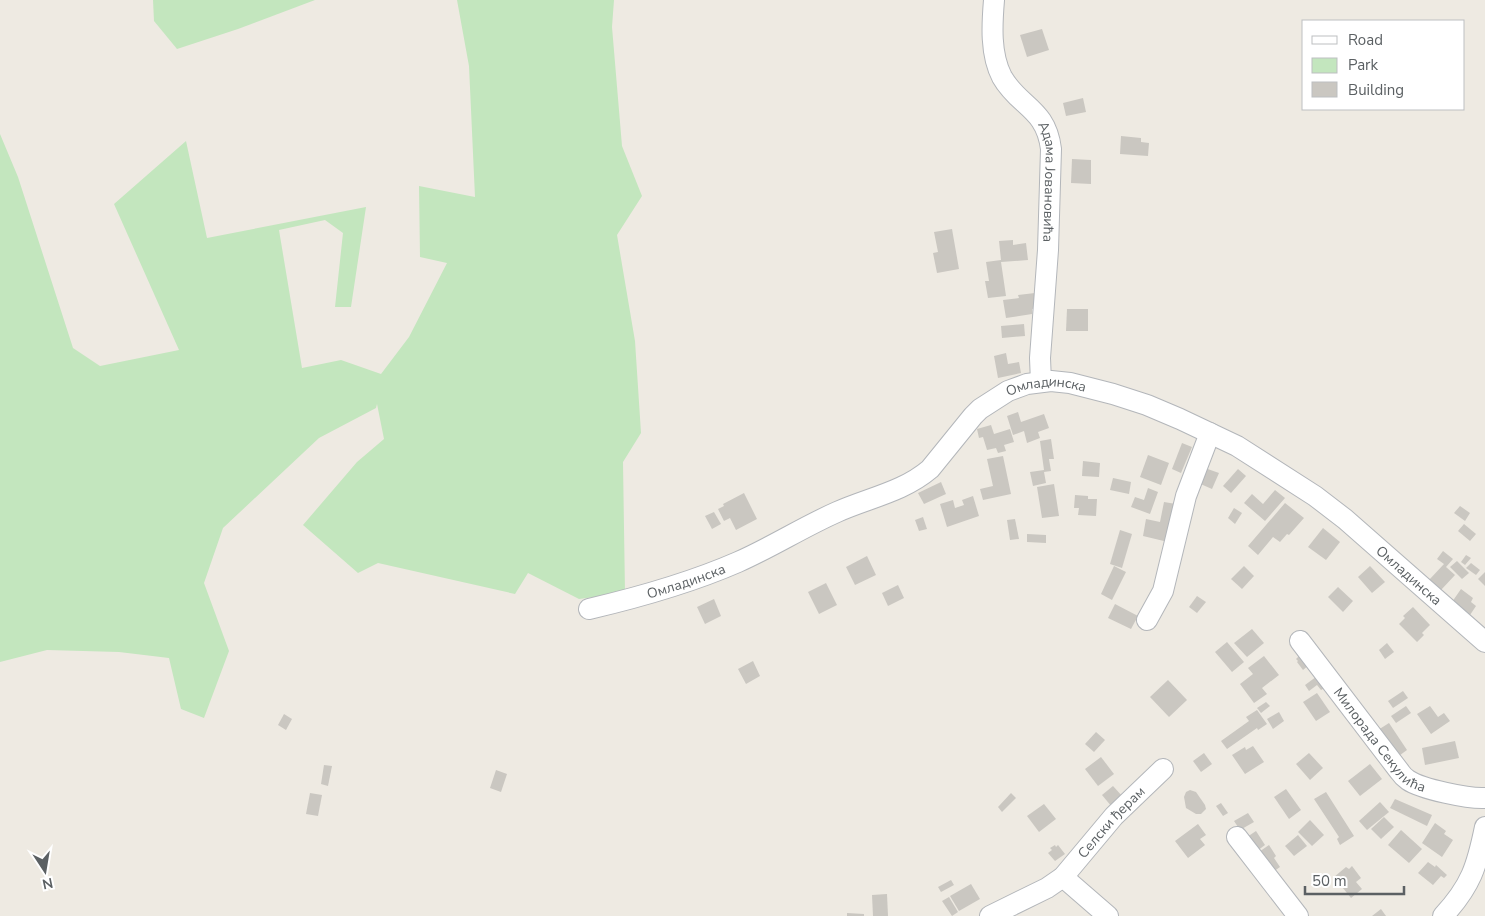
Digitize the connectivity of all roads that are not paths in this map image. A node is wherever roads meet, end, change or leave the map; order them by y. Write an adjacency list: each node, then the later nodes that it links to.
1 (994, 0): 2 (street, Адама Јовановића)
2 (1041, 382): 3 (street, Омладинска); 4 (street, Омладинска)
3 (1210, 433): 5 (street); 7 (street, Омладинска)
4 (589, 609)
5 (1147, 620)
6 (1300, 641): 9 (street, Милорада Секулића)
7 (1485, 642)
8 (1163, 769): 12 (street, Селски ђерам)
9 (1485, 798)
10 (1485, 827): 16 (street)
11 (1237, 837): 15 (street)
12 (1063, 877): 13 (street, Селски ђерам); 14 (street)
13 (990, 916)
14 (1108, 916)
15 (1298, 916)
16 (1442, 916)

